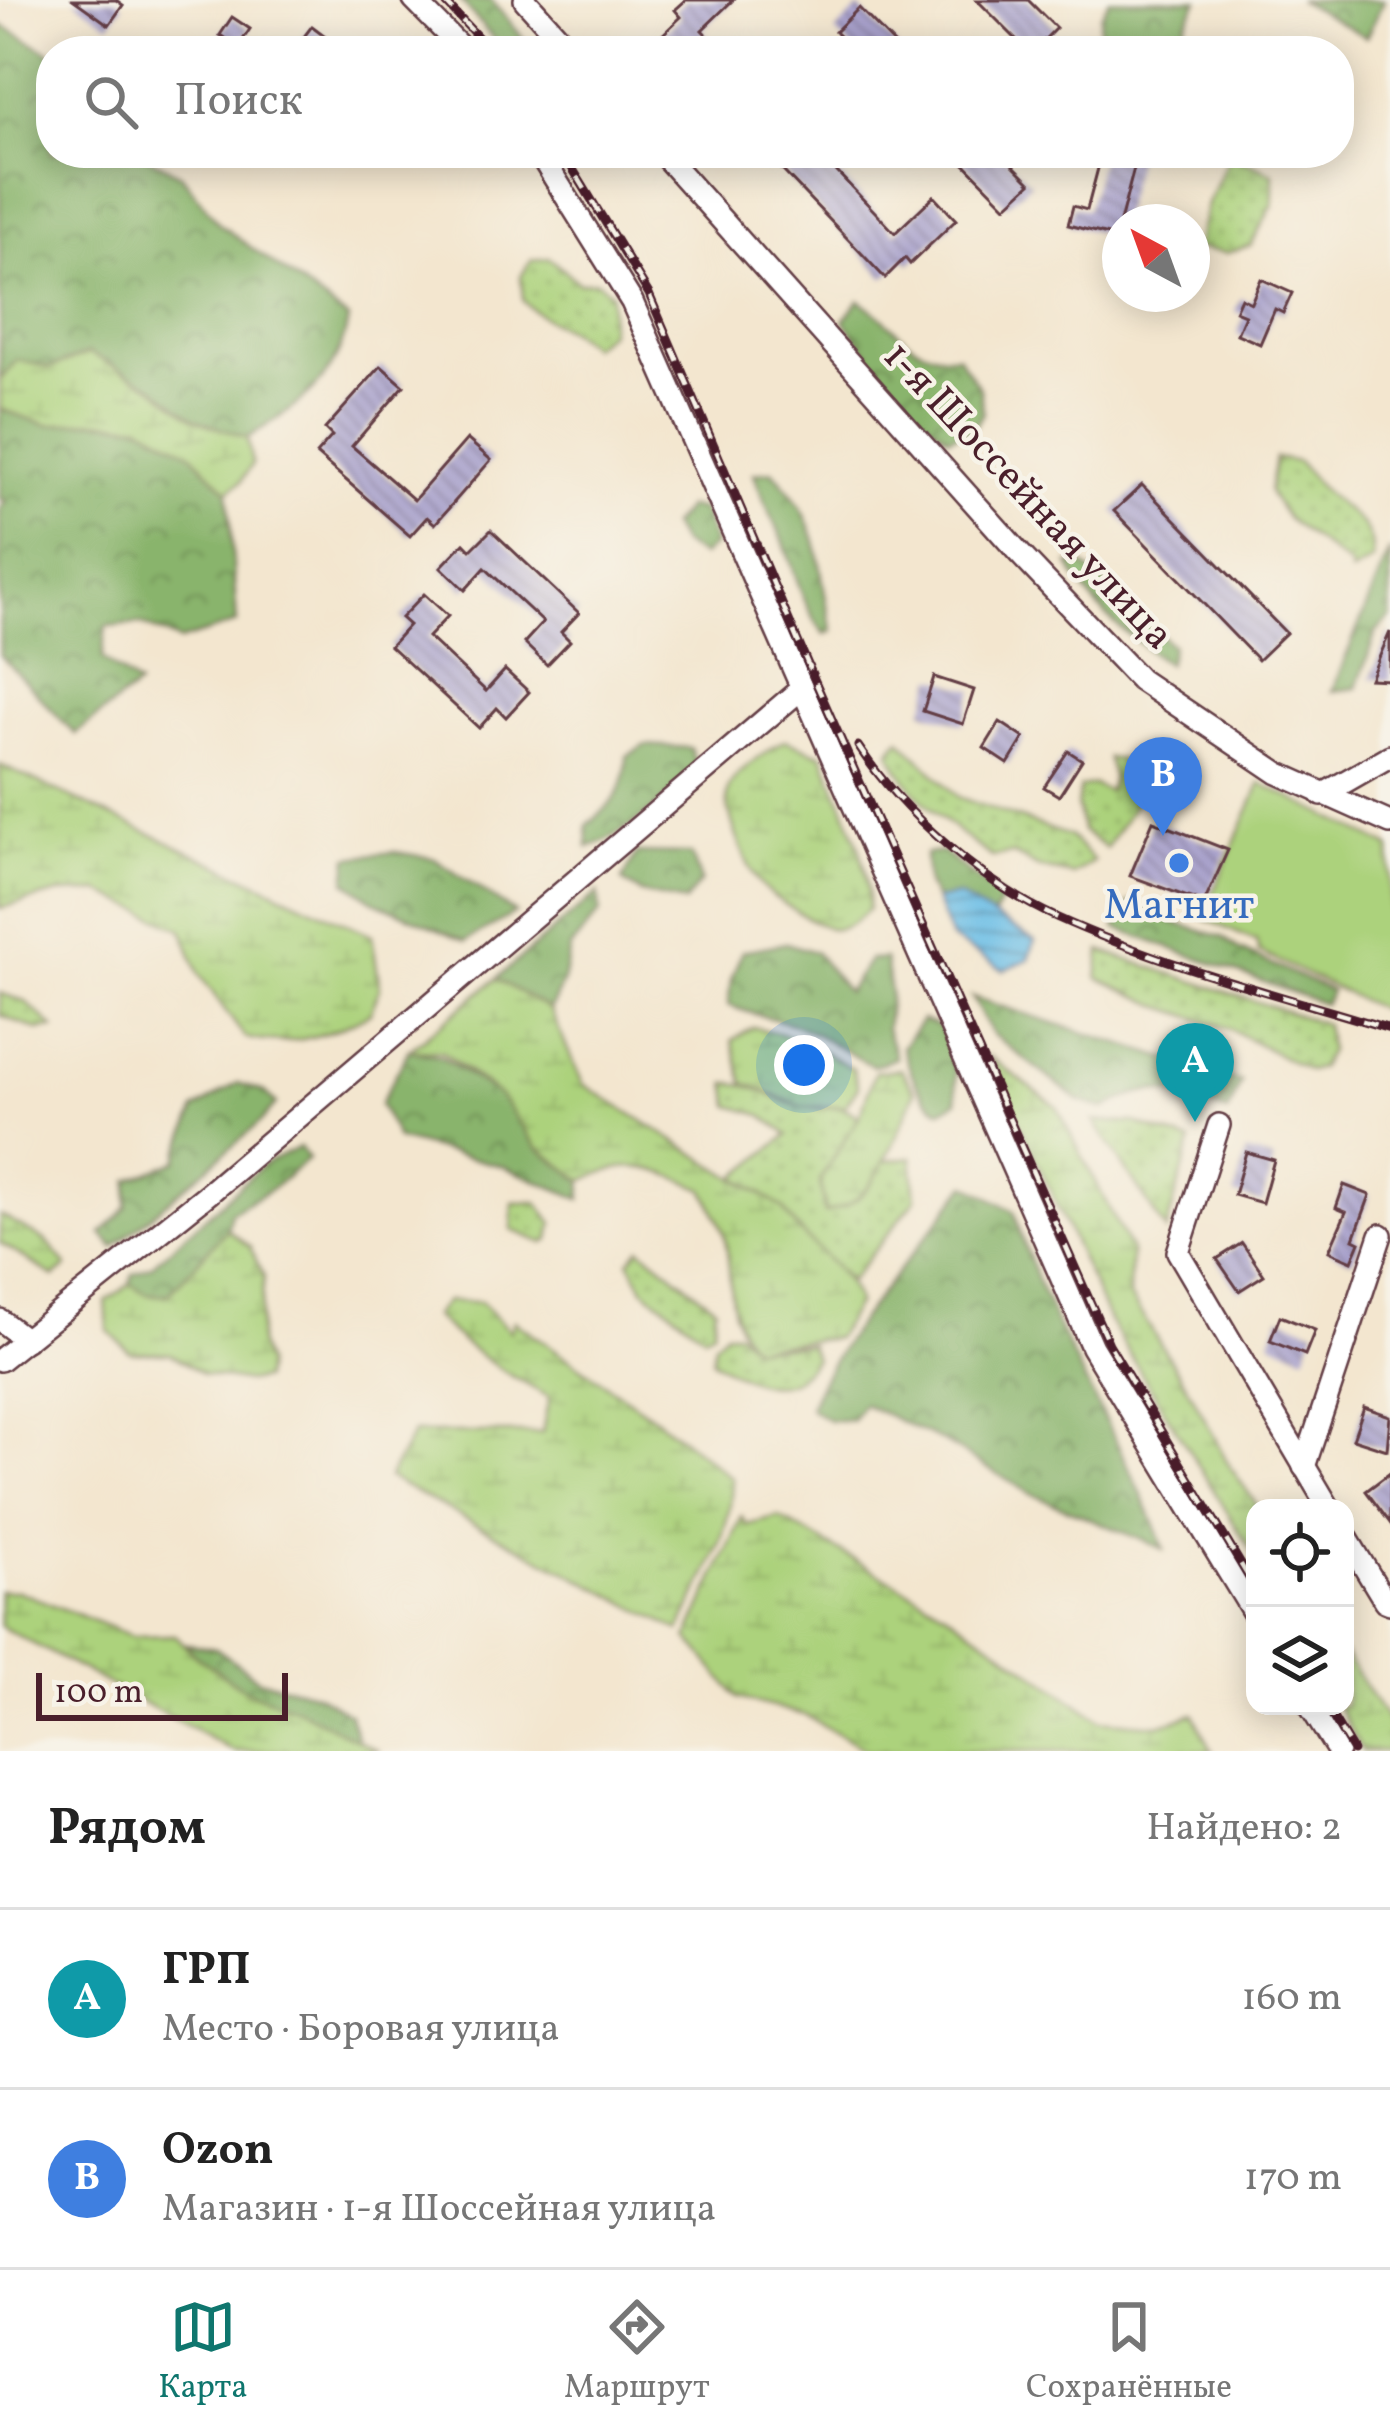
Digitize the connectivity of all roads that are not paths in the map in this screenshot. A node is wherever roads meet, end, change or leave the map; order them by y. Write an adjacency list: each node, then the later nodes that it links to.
1 (414, 0): 3 (street)
2 (525, 0): 4 (street)
3 (449, 36)
4 (557, 36)
5 (547, 168): 7 (street)
6 (675, 168): 9 (street, 1-я Шоссейная улица)
7 (801, 689): 14 (street); 20 (street)
8 (1390, 756): 9 (street)
9 (1322, 796): 10 (street, 1-я Шоссейная улица)
10 (1390, 823)
11 (1219, 1125): 16 (street)
12 (1381, 1235): 16 (street)
13 (0, 1319): 14 (street)
14 (26, 1340): 15 (street)
15 (0, 1360)
16 (1304, 1467): 17 (street)
17 (1324, 1499)
18 (1354, 1550): 19 (street)
19 (1390, 1603)
20 (1250, 1607)
21 (1315, 1715): 22 (street)
22 (1337, 1751)

